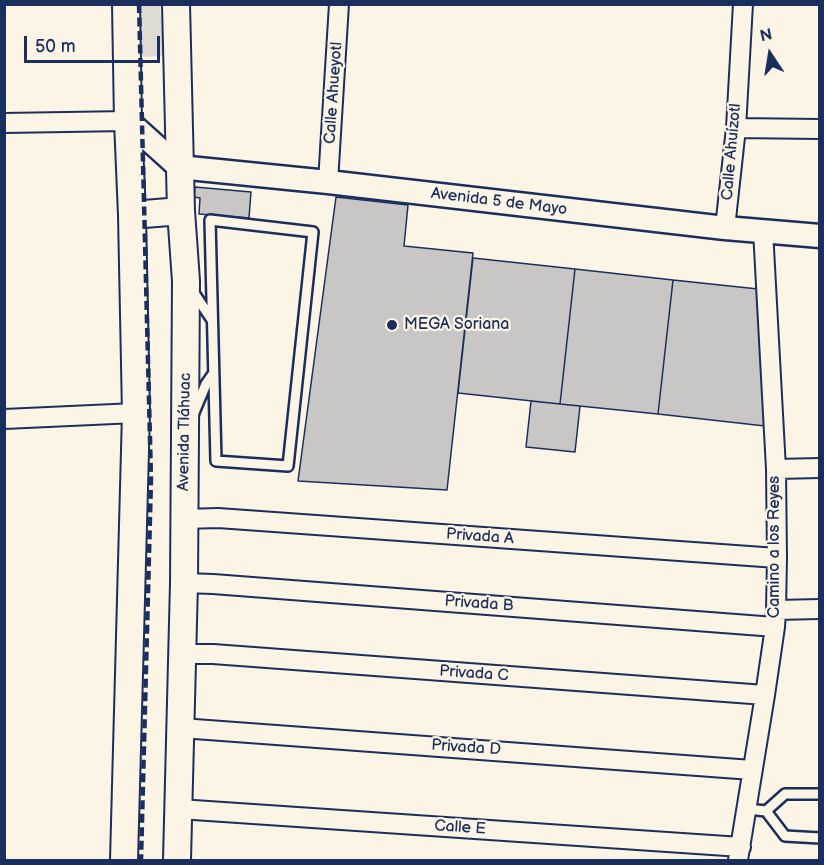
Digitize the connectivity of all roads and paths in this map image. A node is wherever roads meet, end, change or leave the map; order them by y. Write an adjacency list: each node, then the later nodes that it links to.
1 (126, 4): 5 (main road)
2 (176, 4): 9 (main road, Avenida Tláhuac)
3 (339, 4): 10 (street, Calle Ahueyotl)
4 (742, 4): 7 (street, Calle Ahuízotl)
5 (128, 121): 6 (street); 9 (street); 12 (main road)
6 (4, 123)
7 (736, 128): 8 (street); 13 (street, Calle Ahuízotl)
8 (819, 129)
9 (180, 167): 10 (street, Avenida 5 de Mayo); 11 (main road, Avenida Tláhuac)
10 (328, 182): 13 (street, Avenida 5 de Mayo)
11 (181, 212): 12 (main road); 16 (main road, Avenida Tláhuac)
12 (132, 215): 19 (main road)
13 (725, 228): 14 (street, Avenida 5 de Mayo)
14 (763, 230): 15 (street, Avenida 5 de Mayo); 23 (street, Camino a los Reyes)
15 (819, 236)
16 (186, 281): 17 (lane); 21 (main road, Avenida Tláhuac)
17 (212, 320): 18 (lane); 18 (lane)
18 (213, 373): 21 (lane)
19 (136, 413): 20 (street); 39 (main road)
20 (5, 420)
21 (185, 434): 24 (main road, Avenida Tláhuac)
22 (819, 468): 23 (street)
23 (776, 469): 25 (street, Camino a los Reyes)
24 (184, 519): 25 (street, Privada A); 26 (main road, Avenida Tláhuac)
25 (777, 558): 28 (street, Camino a los Reyes)
26 (184, 584): 28 (street, Privada B); 29 (main road, Avenida Tláhuac)
27 (819, 609): 28 (street, Privada B)
28 (775, 618): 30 (street, Camino a los Reyes)
29 (183, 654): 30 (street, Privada C); 31 (main road, Avenida Tláhuac)
30 (765, 695): 32 (street, Camino a los Reyes)
31 (180, 728): 32 (street, Privada D); 34 (main road, Avenida Tláhuac)
32 (752, 770): 35 (street, Camino a los Reyes)
33 (819, 794): 36 (lane)
34 (179, 809): 38 (street, Calle E); 40 (main road, Avenida Tláhuac)
35 (747, 809): 36 (lane); 38 (street, Camino a los Reyes)
36 (766, 811): 37 (lane)
37 (819, 838)
38 (739, 854)
39 (124, 861)
40 (177, 861)

